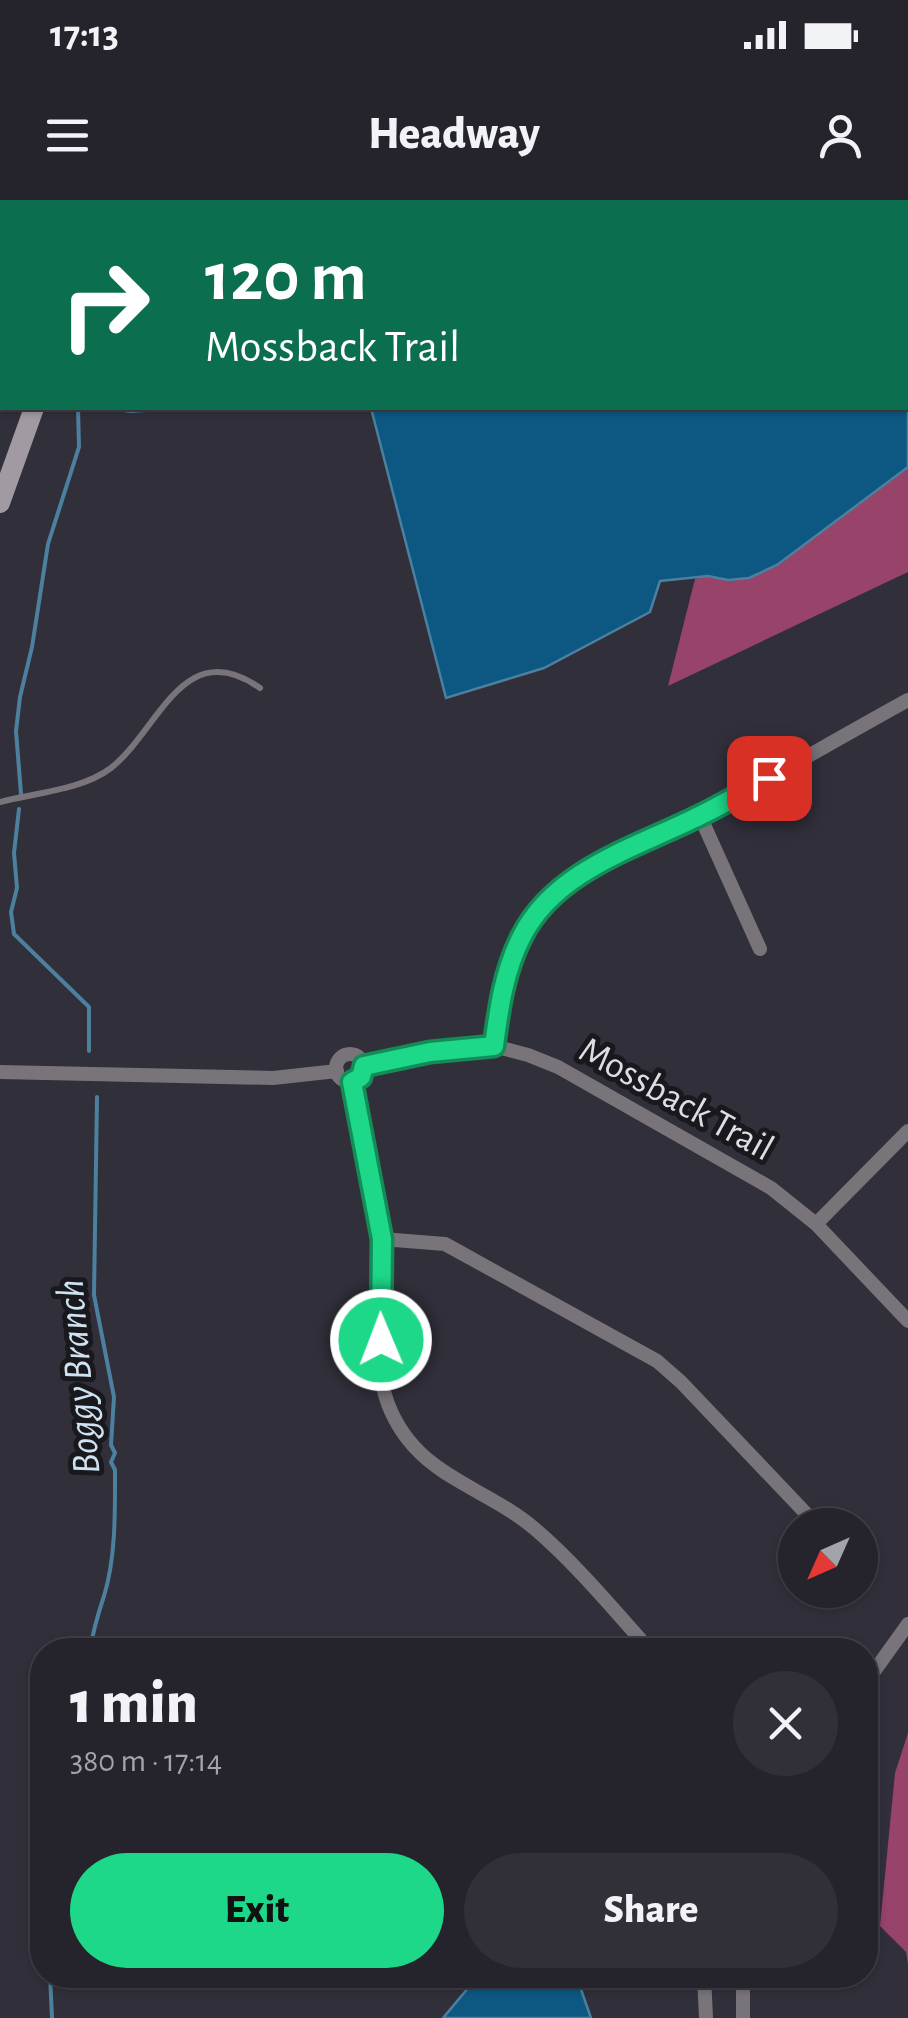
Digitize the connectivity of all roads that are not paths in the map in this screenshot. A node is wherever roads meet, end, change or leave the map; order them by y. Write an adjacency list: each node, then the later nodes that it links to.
1 (33, 410): 2 (street)
2 (0, 503)
3 (260, 688): 5 (lane)
4 (908, 700): 6 (street)
5 (0, 802)
6 (700, 816): 7 (street); 8 (street)
7 (760, 949)
8 (494, 1046): 9 (street, Mossback Trail); 14 (street, Mossback Trail)
9 (364, 1066): 10 (street, Mossback Trail); 12 (street)
10 (337, 1071): 11 (street, Mossback Trail); 12 (street)
11 (0, 1072)
12 (352, 1082): 15 (street)
13 (908, 1131): 14 (street)
14 (816, 1224): 16 (street, Mossback Trail)
15 (382, 1239): 17 (street); 19 (street)
16 (908, 1321)
17 (801, 1508)
18 (908, 1624): 20 (street)
19 (639, 1638)
20 (878, 1666)
21 (705, 1988): 24 (street)
22 (743, 1988): 23 (street)
23 (743, 2017): 25 (street)
24 (706, 2018)
25 (758, 2018)

